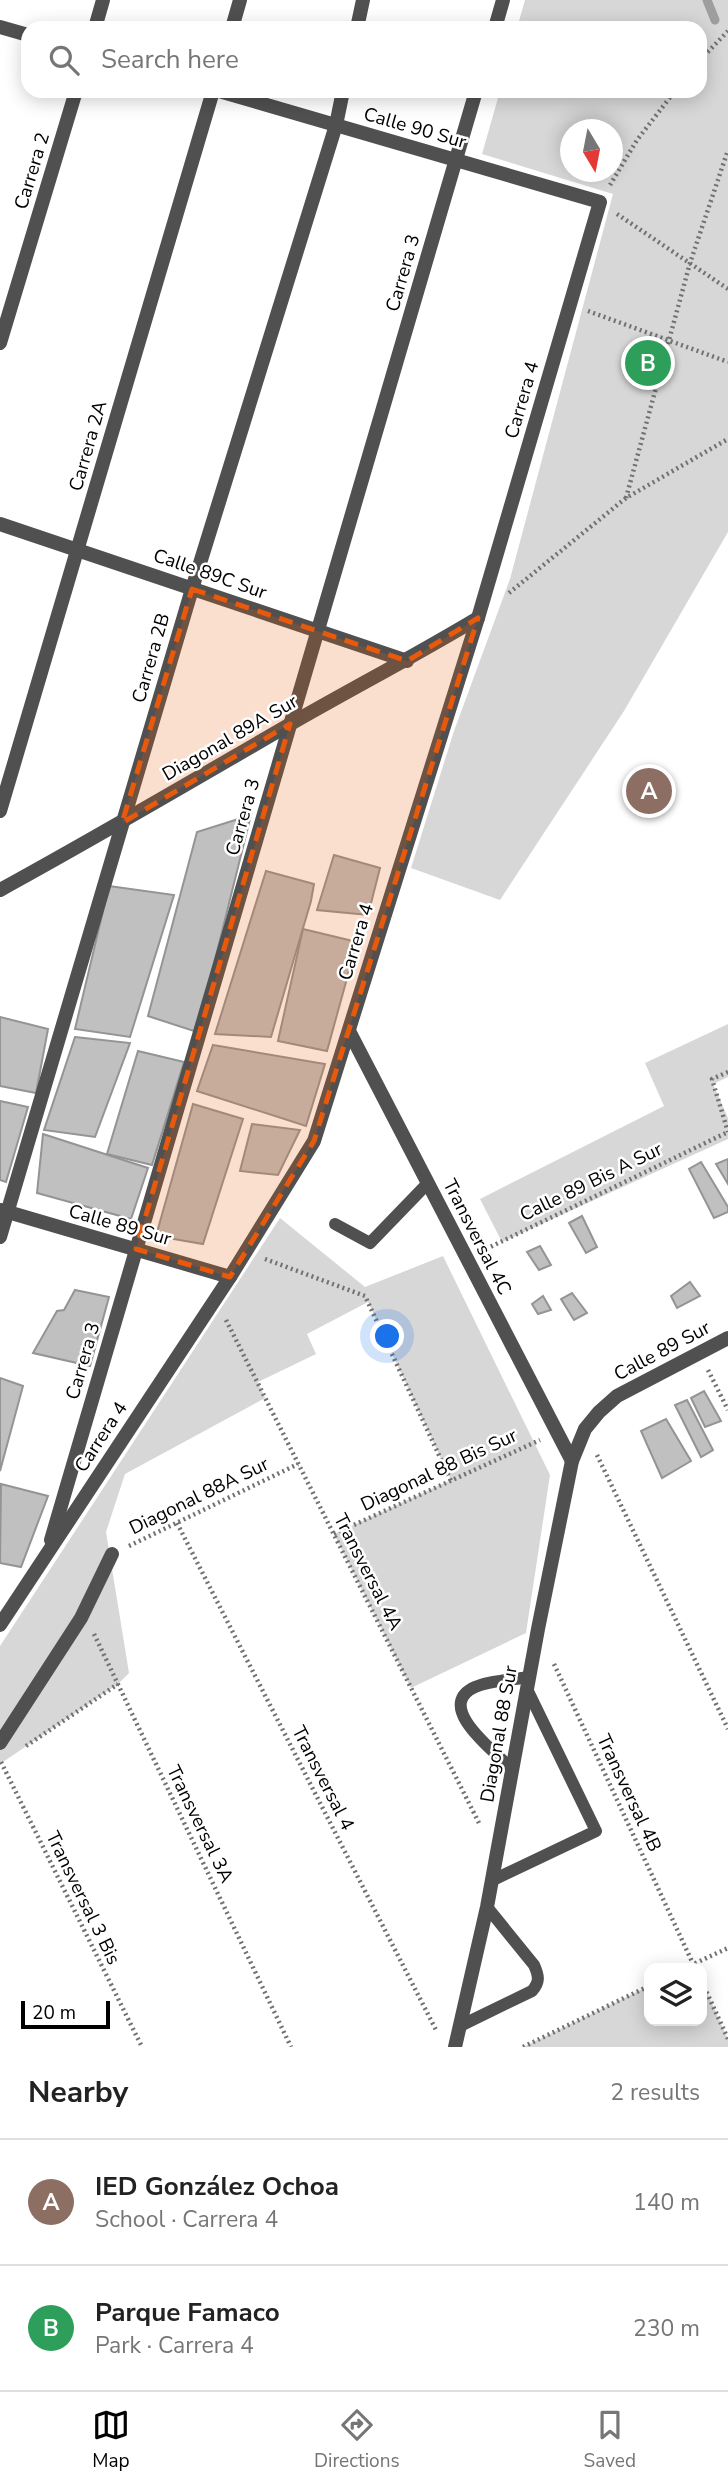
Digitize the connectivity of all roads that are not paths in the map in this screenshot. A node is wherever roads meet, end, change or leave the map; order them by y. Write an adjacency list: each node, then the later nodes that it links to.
1 (103, 0): 5 (street)
2 (240, 0): 6 (street)
3 (363, 0): 7 (street)
4 (503, 0): 8 (street)
5 (97, 21)
6 (234, 21)
7 (358, 21)
8 (497, 21)
9 (0, 27): 10 (street)
10 (21, 33)
11 (74, 98): 19 (street, Carrera 2)
12 (211, 98): 21 (street, Carrera 2A)
13 (243, 98): 16 (street, Calle 90 Sur)
14 (342, 98): 16 (street, Carrera 2B)
15 (475, 98): 17 (street, Carrera 3)
16 (336, 125): 17 (street, Calle 90 Sur); 22 (street, Carrera 2B)
17 (456, 160): 18 (street, Calle 90 Sur); 24 (street, Carrera 3)
18 (600, 202): 23 (street, Carrera 4)
19 (0, 343)
20 (0, 524): 21 (street, Calle 89C Sur)
21 (77, 550): 22 (street, Calle 89C Sur); 27 (street, Carrera 2A)
22 (191, 589): 24 (street, Calle 89C Sur); 28 (street, Carrera 2B)
23 (478, 618): 25 (street, Diagonal 89A Sur); 30 (street, Carrera 4)
24 (318, 631): 25 (street, Calle 89C Sur); 26 (street, Carrera 3)
25 (407, 661): 26 (street, Diagonal 89A Sur)
26 (290, 724): 28 (street, Diagonal 89A Sur); 35 (street, Carrera 3)
27 (0, 811)
28 (122, 823): 29 (street, Diagonal 89A Sur); 32 (street, Carrera 2B)
29 (0, 890)
30 (349, 1031): 31 (street, Transversal 4C); 36 (street, Carrera 4)
31 (428, 1183): 33 (lane); 39 (street, Transversal 4C)
32 (4, 1210): 34 (street, Carrera 2B); 35 (street, Calle 89 Sur)
33 (335, 1224)
34 (0, 1237)
35 (136, 1250): 36 (street, Calle 89 Sur); 40 (street, Carrera 3)
36 (230, 1277): 40 (street, Carrera 4)
37 (728, 1338): 38 (street, Calle 89 Sur)
38 (585, 1429): 39 (street, Diagonal 88 Sur)
39 (572, 1461): 43 (street, Diagonal 88 Sur)
40 (47, 1554): 42 (street, Carrera 4)
41 (112, 1554): 44 (street)
42 (0, 1625)
43 (528, 1683): 45 (street, Diagonal 88 Sur); 45 (lane); 46 (lane)
44 (0, 1743)
45 (512, 1769): 46 (street, Diagonal 88 Sur)
46 (491, 1881): 47 (street, Diagonal 88 Sur)
47 (487, 1907): 48 (street, Diagonal 88 Sur); 48 (lane)
48 (460, 2026): 49 (street, Diagonal 88 Sur)
49 (455, 2047)

